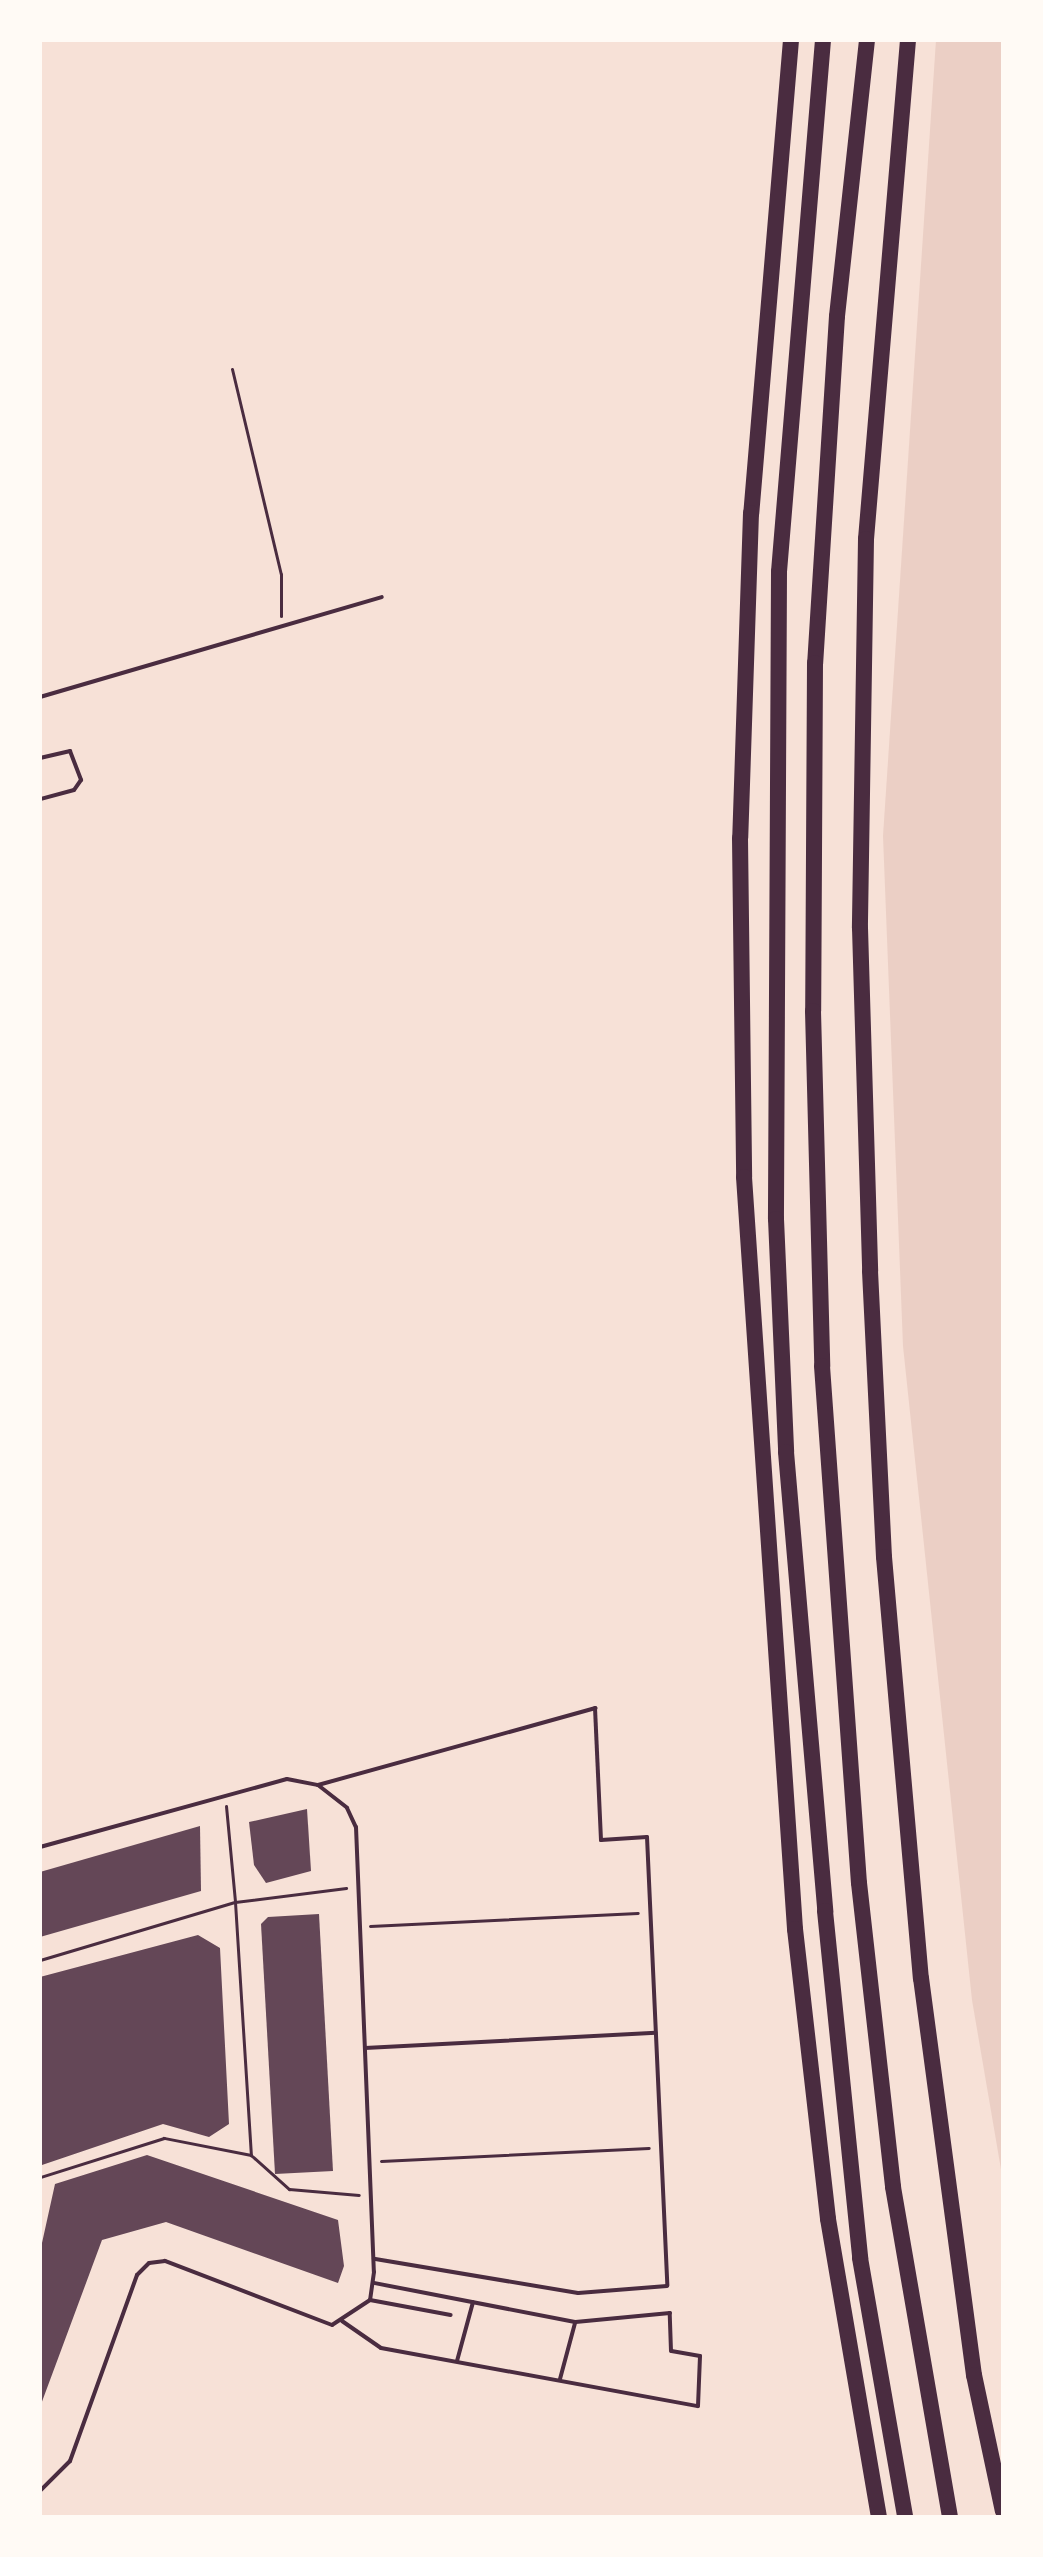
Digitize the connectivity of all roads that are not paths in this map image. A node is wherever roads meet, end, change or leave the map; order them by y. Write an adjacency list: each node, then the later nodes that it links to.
1 (791, 40): 24 (highway)
2 (823, 40): 25 (highway)
3 (867, 40): 26 (highway)
4 (908, 40): 23 (highway)
5 (382, 597): 6 (lane)
6 (40, 697)
7 (40, 758): 8 (lane)
8 (40, 799)
9 (318, 1785): 10 (lane); 11 (lane); 12 (lane)
10 (40, 1847)
11 (656, 2033): 12 (lane); 13 (lane)
12 (365, 2048): 13 (lane)
13 (374, 2259): 14 (lane)
14 (373, 2283): 15 (lane); 16 (lane)
15 (370, 2300): 17 (lane); 18 (lane)
16 (473, 2302): 19 (lane); 20 (lane)
17 (451, 2315)
18 (342, 2321): 20 (lane); 22 (lane)
19 (575, 2322): 21 (lane); 21 (lane)
20 (457, 2361): 21 (lane)
21 (560, 2379)
22 (40, 2491)
23 (1003, 2511)
24 (879, 2517)
25 (905, 2517)
26 (950, 2517)

